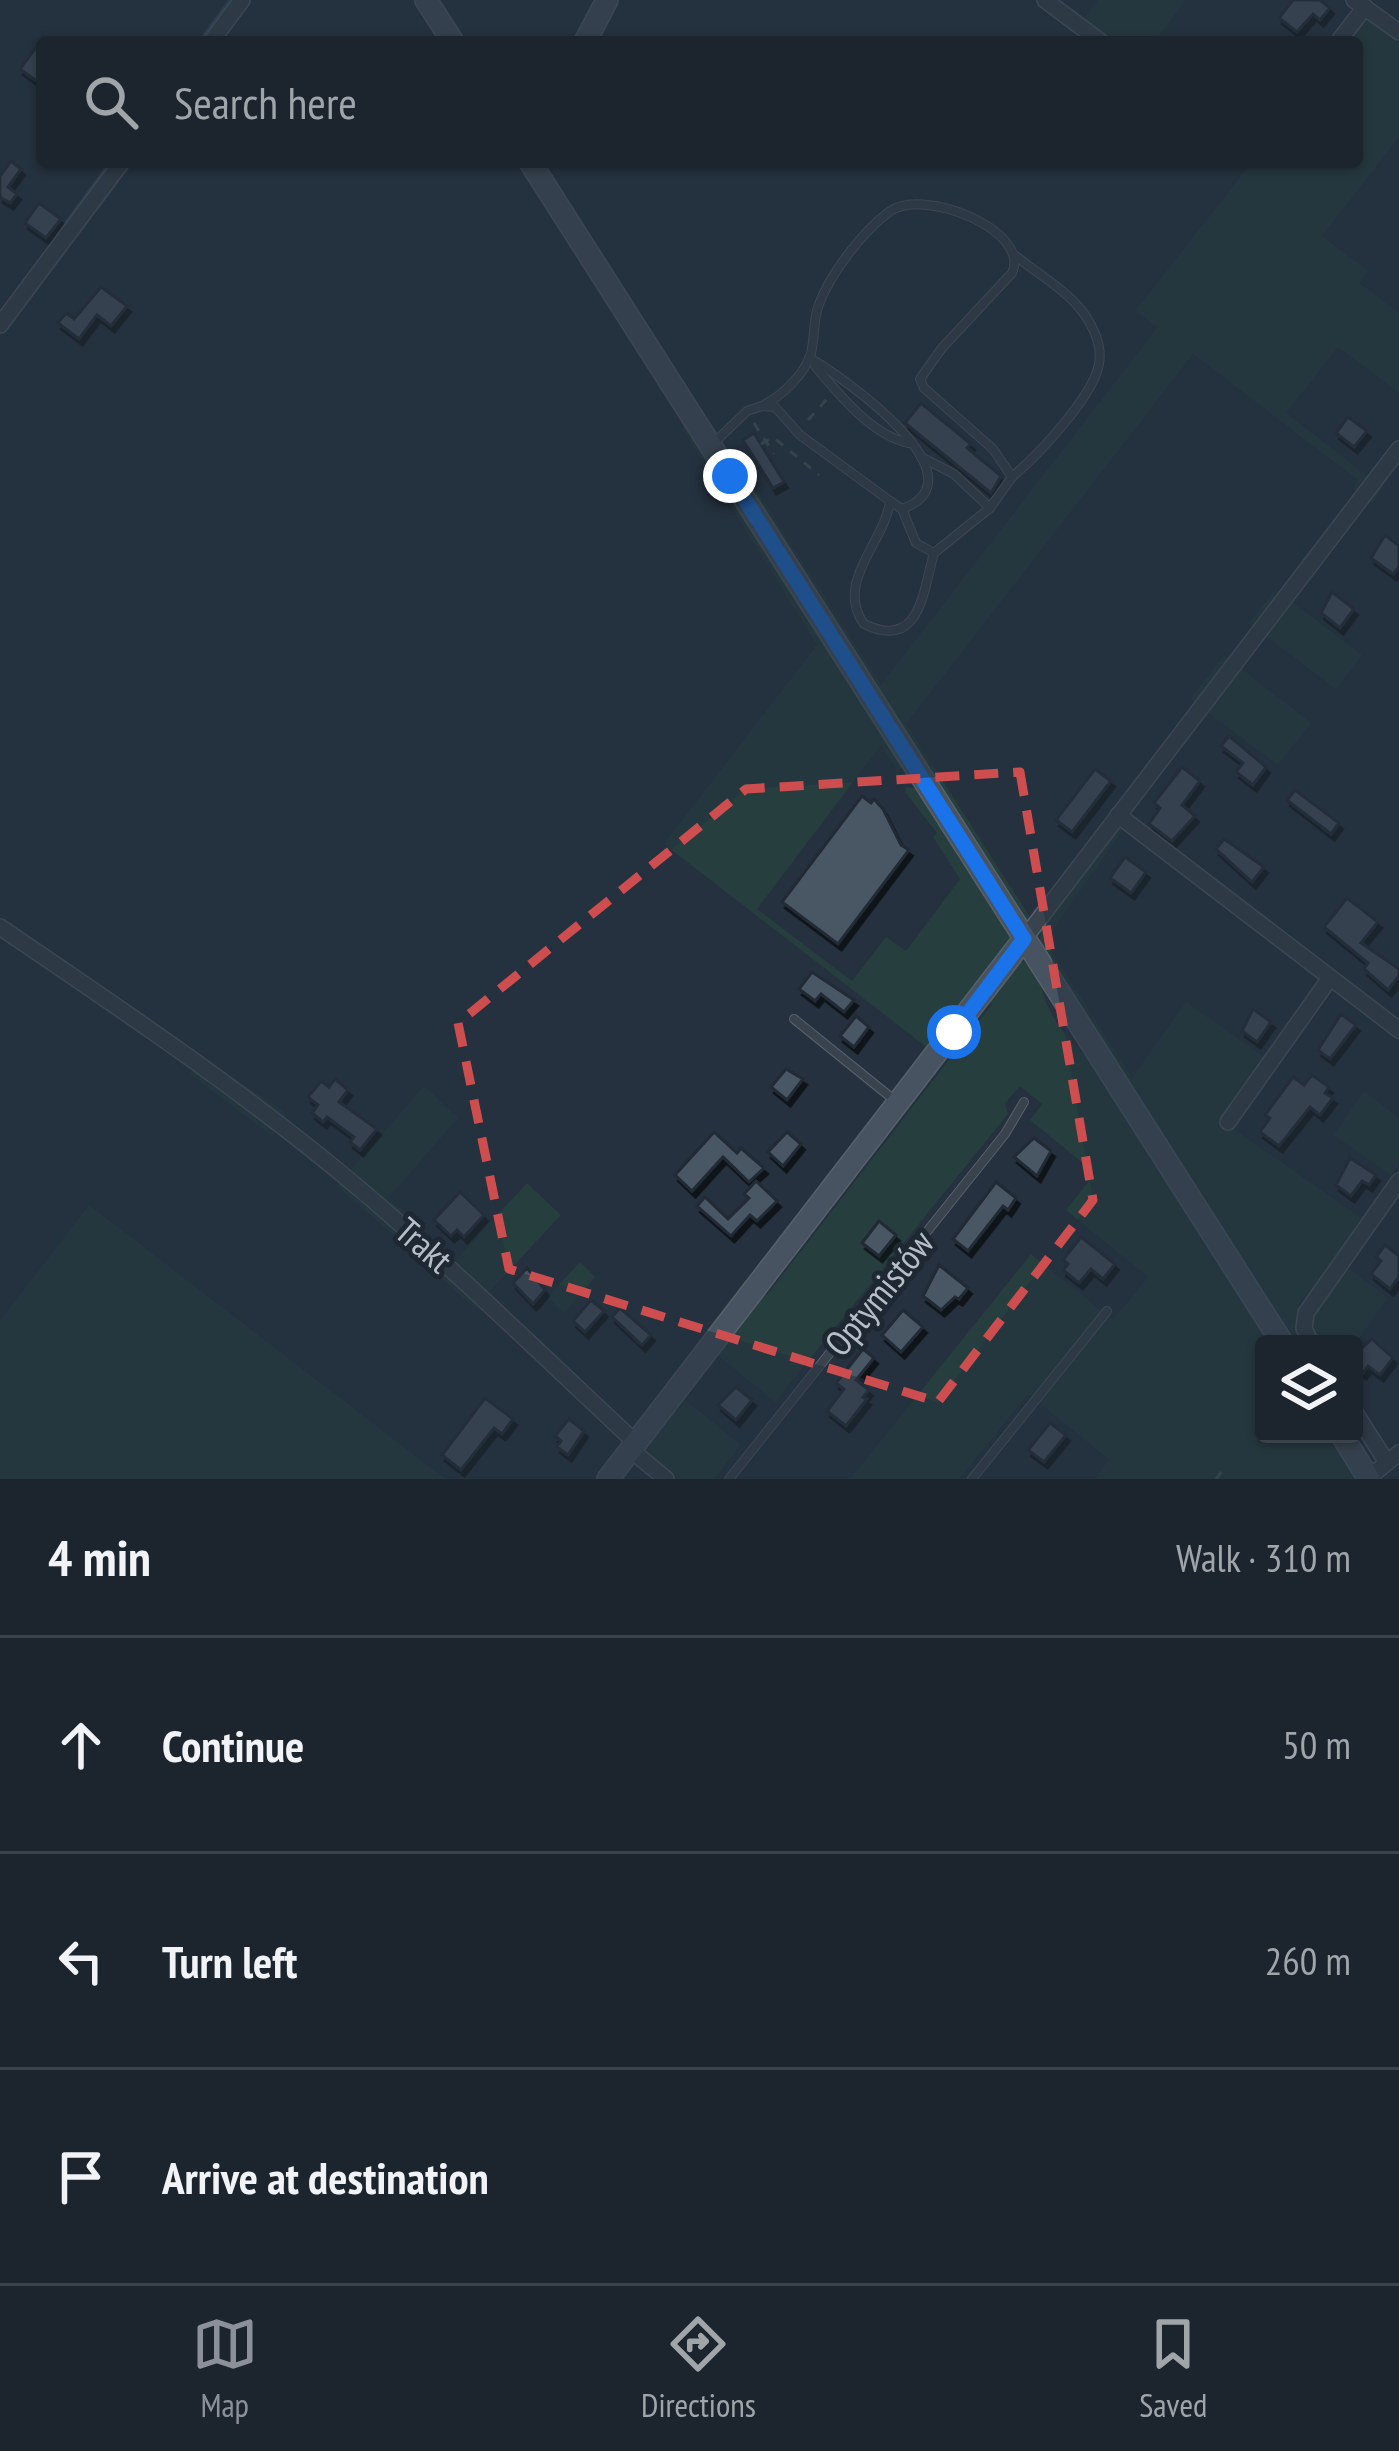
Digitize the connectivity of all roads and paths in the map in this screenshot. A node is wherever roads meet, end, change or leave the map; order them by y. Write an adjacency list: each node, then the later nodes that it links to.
1 (242, 0): 7 (street)
2 (426, 0): 8 (main road)
3 (607, 0): 9 (main road)
4 (1045, 0): 10 (street)
5 (1359, 4): 6 (street); 11 (street)
6 (1399, 32)
7 (215, 36)
8 (449, 36)
9 (588, 36)
10 (1093, 36)
11 (1341, 36)
12 (118, 168): 15 (street)
13 (534, 168): 23 (main road)
14 (1015, 255): 16 (lane); 28 (lane); 28 (lane)
15 (0, 325)
16 (809, 358): 17 (lane); 18 (lane); 22 (lane)
17 (836, 390): 20 (path); 22 (lane)
18 (763, 406): 19 (lane); 29 (lane)
19 (747, 411): 21 (path); 23 (lane)
20 (808, 420)
21 (763, 442): 24 (path); 24 (path)
22 (910, 443): 26 (lane)
23 (710, 446): 35 (main road)
24 (784, 446): 27 (path)
25 (1399, 449): 33 (street)
26 (921, 457): 30 (lane); 31 (lane)
27 (819, 475)
28 (1012, 477): 30 (lane)
29 (890, 501): 31 (lane); 32 (lane)
30 (990, 508): 32 (lane)
31 (902, 509): 32 (lane)
32 (934, 553)
33 (1118, 815): 35 (street); 36 (street)
34 (0, 927): 48 (street, Trakt)
35 (1024, 939): 40 (main road); 44 (main road)
36 (1330, 978): 38 (street); 41 (street)
37 (794, 1019): 40 (lane)
38 (1399, 1030)
39 (1024, 1102): 53 (lane, Optymistów)
40 (899, 1104): 48 (main road)
41 (1228, 1122)
42 (1399, 1181): 45 (street)
43 (1107, 1311): 54 (lane)
44 (1277, 1335)
45 (1307, 1335)
46 (1363, 1422): 49 (street)
47 (1346, 1443): 56 (main road)
48 (634, 1447): 51 (main road); 52 (street, Trakt)
49 (1393, 1457): 56 (street)
50 (1226, 1466): 55 (path)
51 (608, 1479)
52 (666, 1479)
53 (728, 1479)
54 (972, 1479)
55 (1216, 1479)
56 (1368, 1479)

